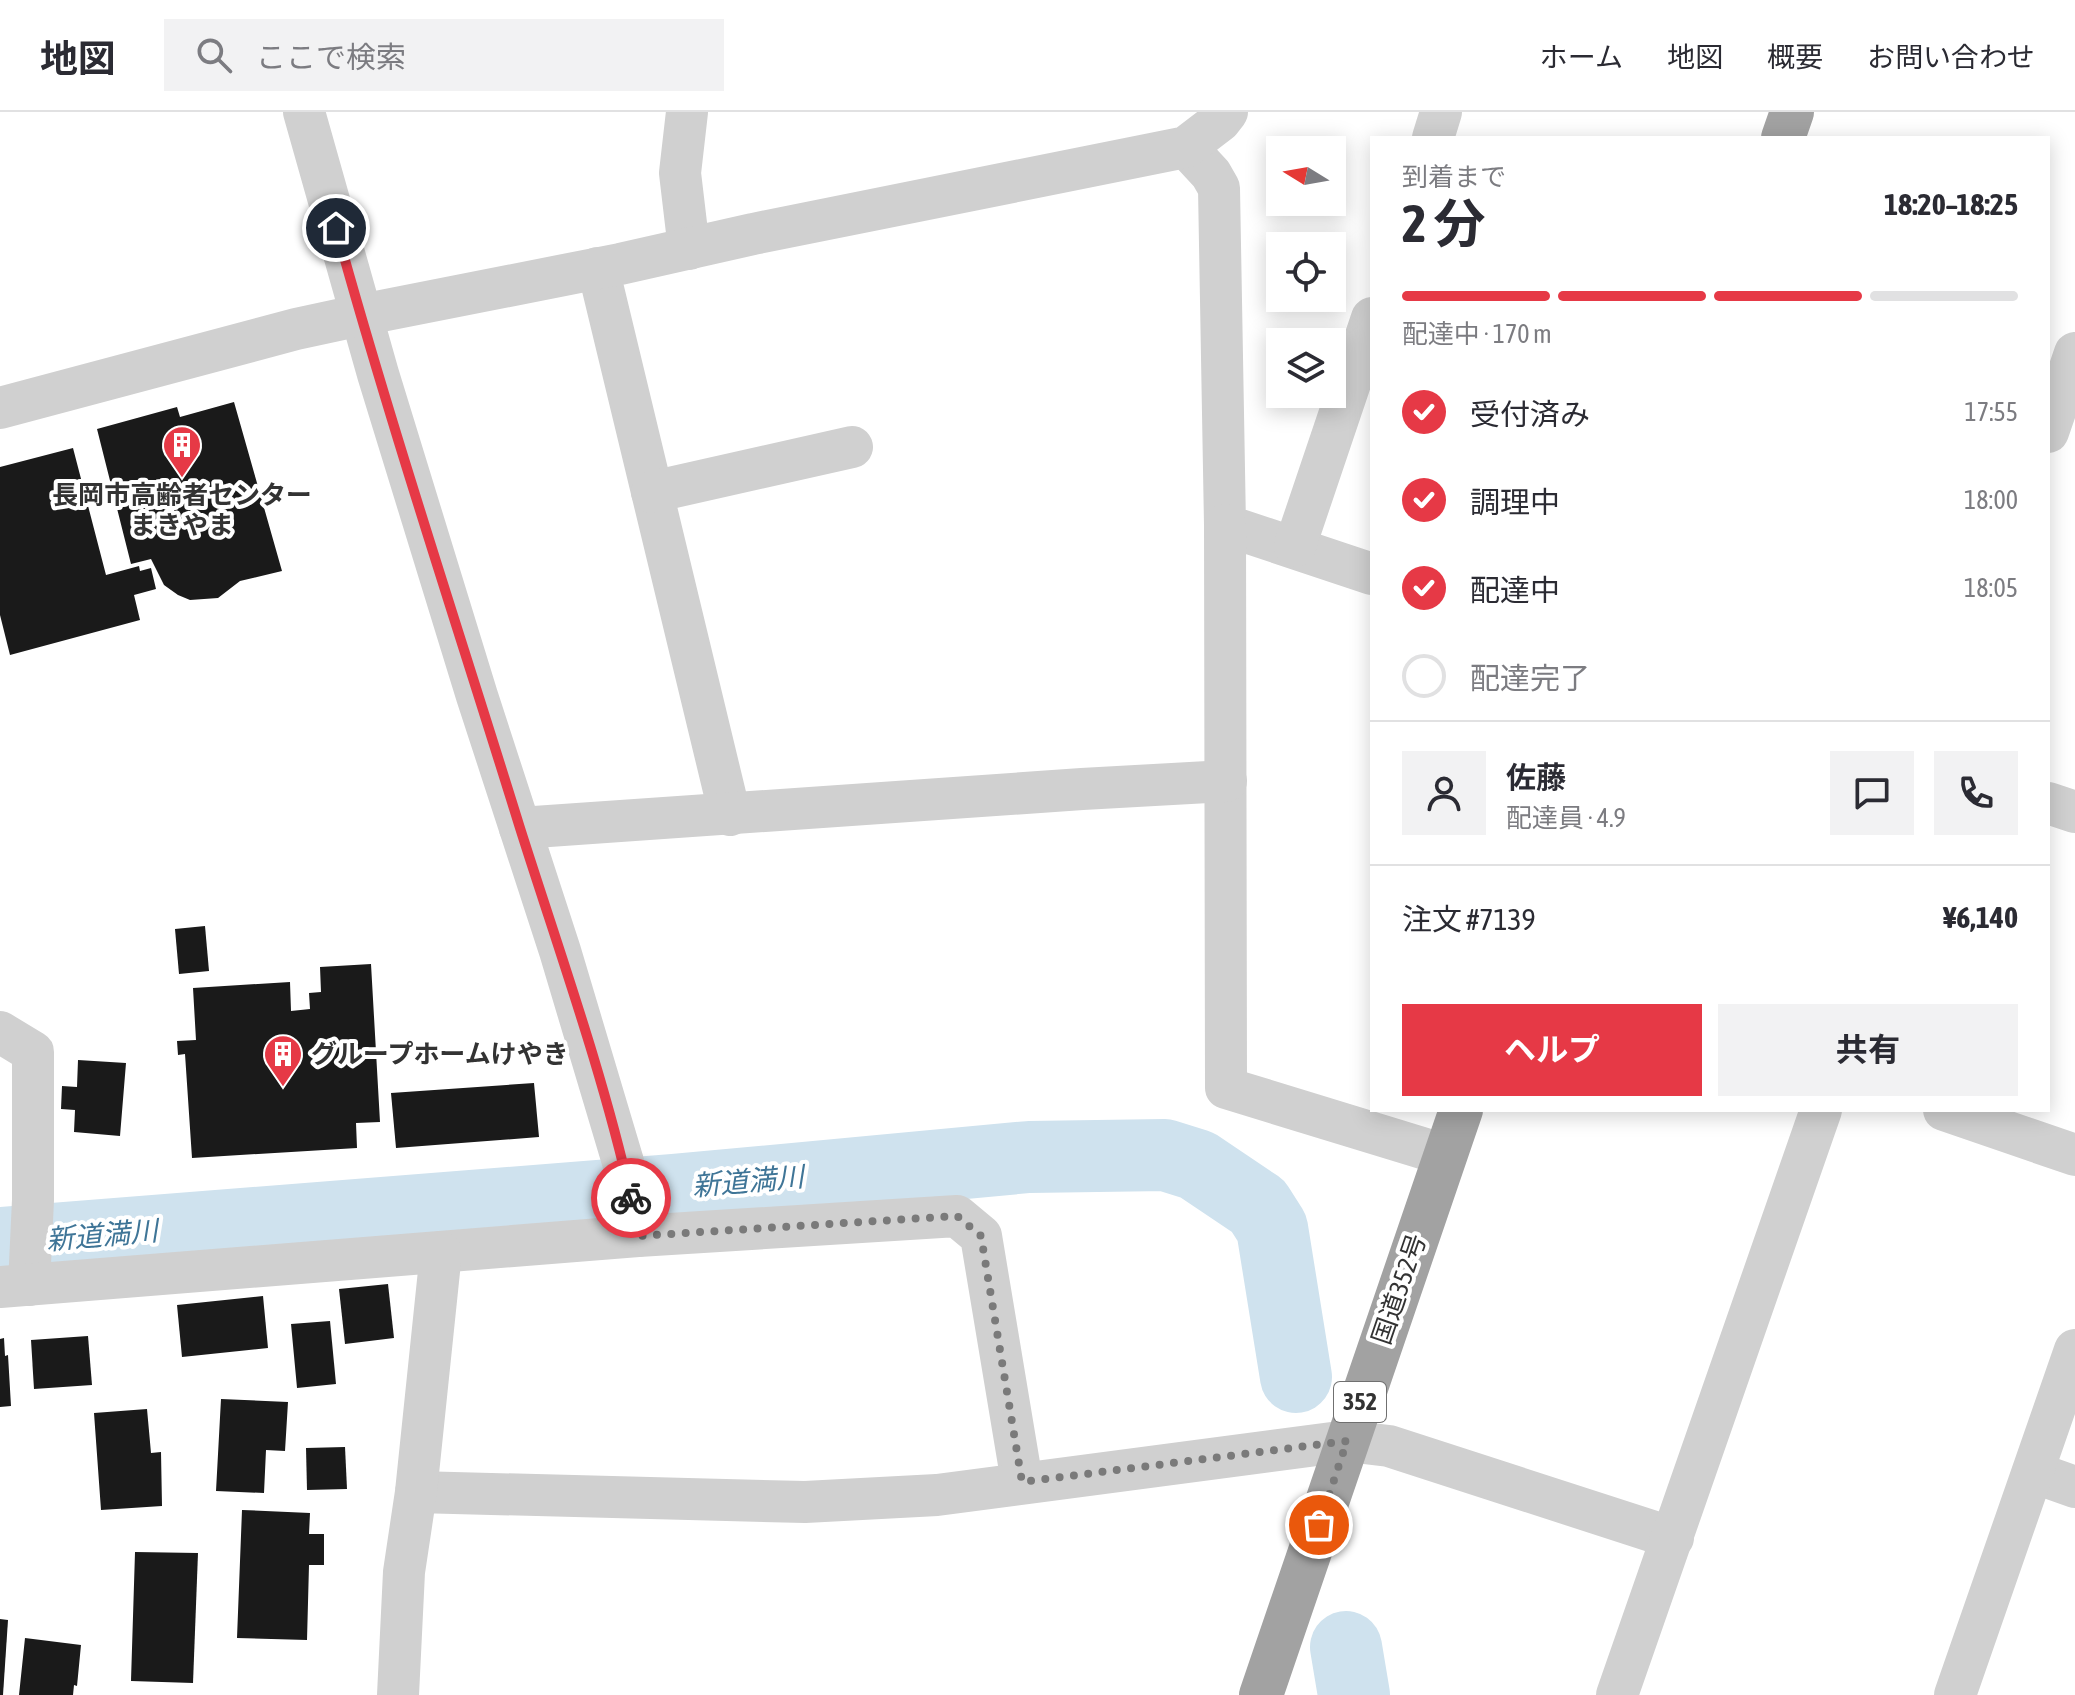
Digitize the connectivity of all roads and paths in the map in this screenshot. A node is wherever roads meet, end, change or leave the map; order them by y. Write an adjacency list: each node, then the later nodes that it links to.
1 (304, 112): 11 (street)
2 (687, 112): 9 (street)
3 (1227, 112): 8 (street)
4 (1441, 112): 6 (street)
5 (1792, 112): 7 (highway)
6 (1434, 136)
7 (1784, 136)
8 (1186, 147): 9 (street); 18 (street)
9 (689, 249): 10 (street)
10 (598, 268): 11 (street); 17 (street)
11 (361, 315): 14 (street); 25 (street)
12 (1370, 324): 19 (street)
13 (2075, 353): 15 (street)
14 (0, 408)
15 (2050, 426)
16 (852, 447): 17 (street)
17 (652, 492): 24 (street)
18 (1225, 525): 19 (street); 21 (street)
19 (1295, 546): 20 (street)
20 (1370, 573)
21 (1226, 781): 24 (street); 30 (street)
22 (2050, 804): 23 (street)
23 (2075, 812)
24 (730, 815): 25 (street)
25 (520, 828): 32 (street)
26 (0, 1032): 34 (street)
27 (1460, 1112): 30 (highway, 国道352号 / 352)
28 (1820, 1112): 41 (street)
29 (1950, 1112): 31 (street)
30 (1445, 1155): 36 (highway, 国道352号 / 352)
31 (2075, 1155)
32 (637, 1229): 33 (street); 38 (street)
33 (441, 1252): 34 (street); 40 (street)
34 (20, 1278)
35 (2075, 1350): 37 (street)
36 (1347, 1441): 38 (street); 41 (street); 43 (highway, 国道352号 / 352)
37 (2033, 1472): 39 (street); 45 (street)
38 (1022, 1482): 40 (street)
39 (2075, 1487)
40 (416, 1492): 42 (street)
41 (1673, 1538): 44 (street)
42 (398, 1695)
43 (1261, 1695)
44 (1617, 1695)
45 (1955, 1695)

